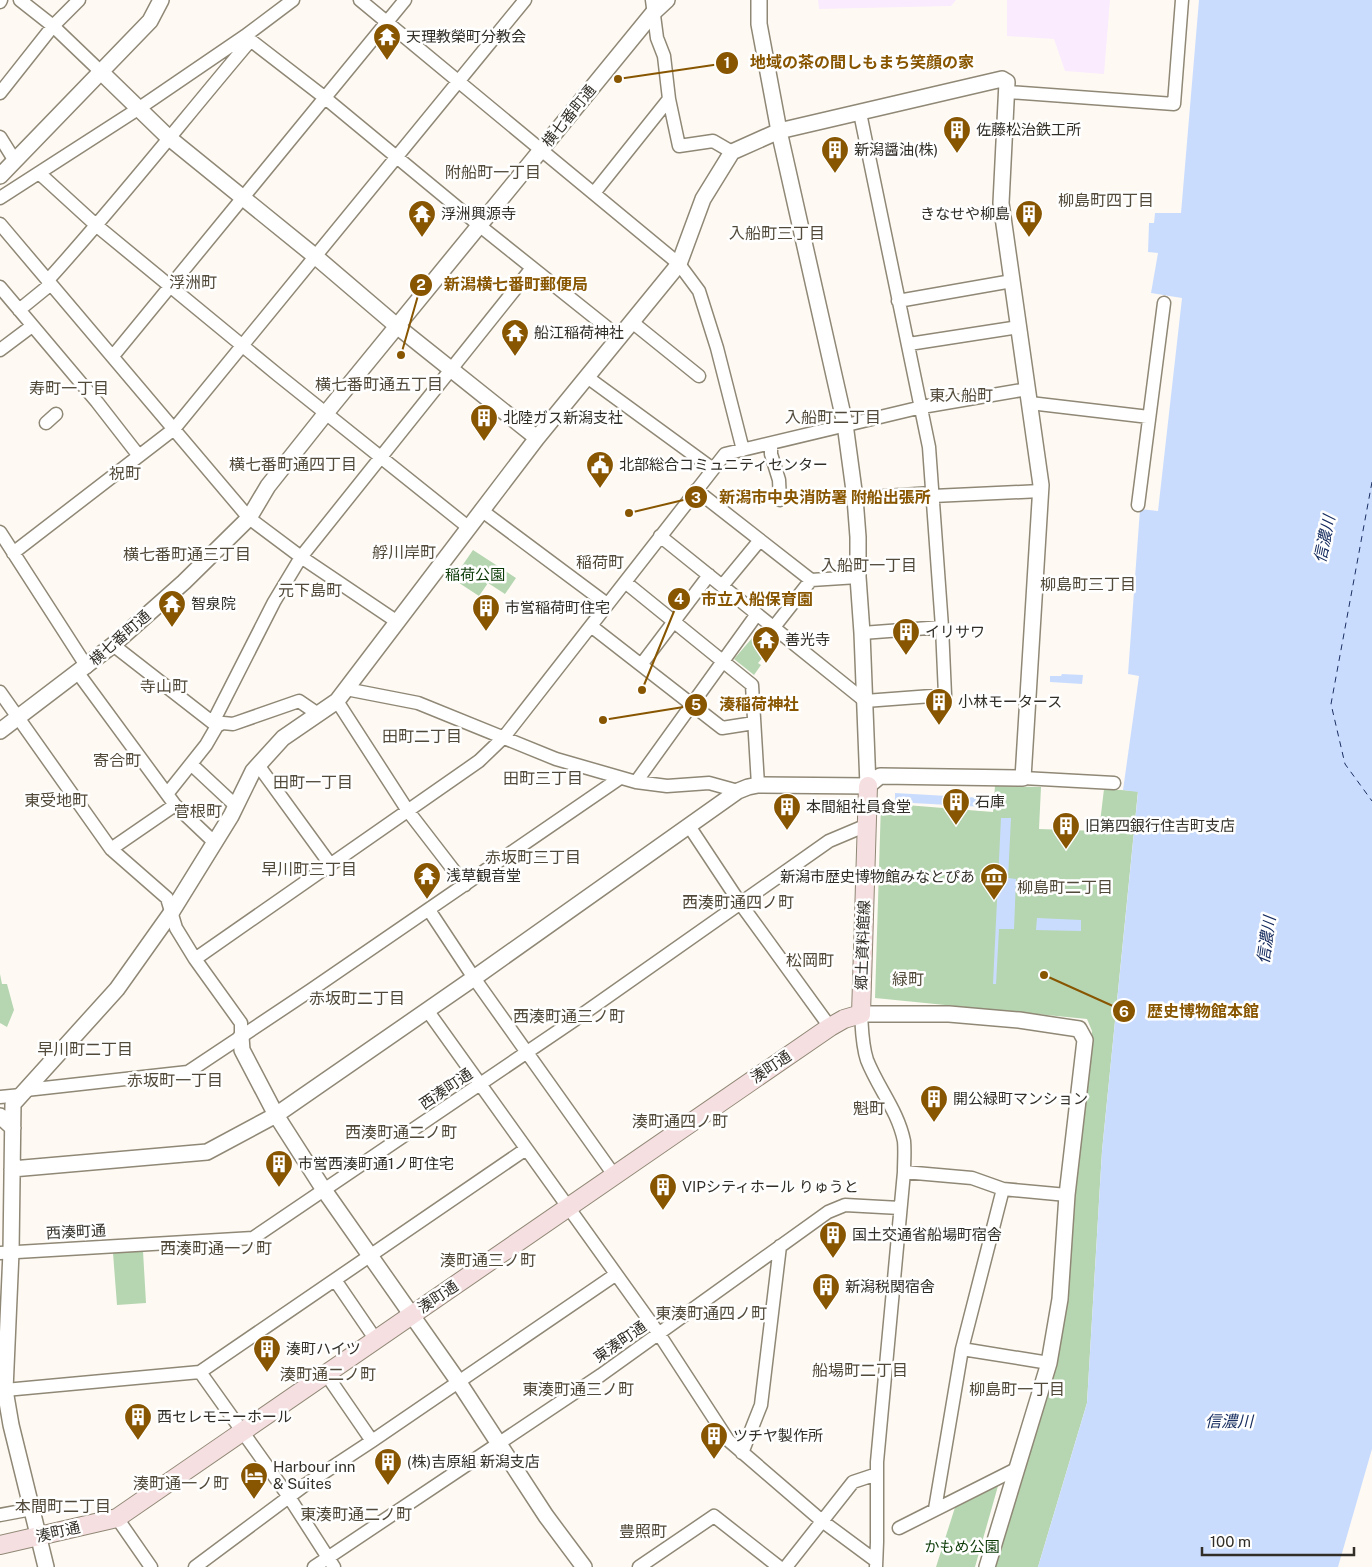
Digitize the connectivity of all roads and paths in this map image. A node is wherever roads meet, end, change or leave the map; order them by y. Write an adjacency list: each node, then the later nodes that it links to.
1 (20, 0): 13 (street)
2 (79, 0): 13 (street)
3 (161, 0): 15 (street)
4 (293, 0): 14 (street)
5 (360, 0): 12 (street)
6 (405, 0): 12 (street)
7 (525, 0): 16 (street)
8 (667, 0): 11 (street, 横七番町通)
9 (759, 0): 23 (street)
10 (1182, 0): 17 (street)
11 (652, 7): 20 (street); 26 (street, 横七番町通)
12 (386, 23): 16 (street); 19 (street)
13 (53, 26): 15 (street); 18 (street)
14 (248, 38): 19 (street); 21 (street); 25 (street)
15 (100, 71): 21 (street); 29 (street)
16 (459, 82): 26 (street); 28 (street)
17 (1008, 92): 22 (street); 41 (street)
18 (0, 93)
19 (324, 97): 28 (street); 34 (street)
20 (670, 99): 27 (street); 32 (street)
21 (138, 109): 25 (street); 30 (street)
22 (860, 113): 23 (street); 45 (street)
23 (779, 131): 27 (street); 66 (street)
24 (0, 137): 29 (street)
25 (168, 137): 34 (street); 36 (street)
26 (542, 150): 32 (street); 37 (street, 横七番町通)
27 (732, 152): 39 (street)
28 (397, 157): 37 (street); 38 (street)
29 (15, 161): 31 (street)
30 (39, 174): 33 (street); 36 (street)
31 (0, 176)
32 (594, 193): 39 (street)
33 (0, 198)
34 (242, 198): 38 (street); 43 (street)
35 (0, 224): 42 (street)
36 (97, 226): 42 (street); 43 (street)
37 (480, 226): 40 (street); 50 (street, 横七番町通)
38 (316, 257): 50 (street); 54 (street)
39 (679, 264): 48 (street); 70 (street)
40 (532, 268): 52 (street); 57 (street)
41 (1012, 281): 45 (street); 51 (street)
42 (49, 282): 47 (street); 56 (street)
43 (171, 286): 54 (street); 56 (street)
44 (0, 287): 47 (street)
45 (898, 301): 53 (street)
46 (1164, 303): 64 (street)
47 (19, 310): 49 (street)
48 (632, 322): 52 (street); 58 (street)
49 (32, 326): 55 (street); 71 (street)
50 (398, 327): 57 (street); 63 (street, 横七番町通)
51 (1019, 327): 53 (street); 60 (street)
52 (620, 337): 59 (street)
53 (909, 344): 61 (street)
54 (243, 345): 63 (street); 67 (street)
55 (0, 350)
56 (113, 356): 67 (street)
57 (452, 369): 68 (street); 72 (street)
58 (699, 376)
59 (587, 377): 68 (street); 73 (street)
60 (1029, 396): 61 (street); 64 (street); 75 (street)
61 (922, 407): 66 (street); 76 (street)
62 (56, 414): 65 (street)
63 (326, 414): 72 (street); 81 (street, 横七番町通)
64 (1149, 418): 79 (street)
65 (46, 423)
66 (845, 424): 69 (street); 77 (street)
67 (174, 429): 71 (street); 81 (street)
68 (537, 438): 80 (street)
69 (771, 444): 70 (street); 78 (street)
70 (744, 450): 73 (street)
71 (139, 456): 86 (street)
72 (380, 457): 82 (street); 87 (street)
73 (713, 469): 74 (street)
74 (696, 490): 84 (street); 85 (street)
75 (1041, 491): 76 (street); 118 (street)
76 (933, 494): 77 (street); 98 (street)
77 (855, 498): 89 (street)
78 (780, 500)
79 (1138, 505)
80 (482, 510): 82 (street); 93 (street)
81 (249, 518): 87 (street); 101 (street, 横七番町通)
82 (468, 527): 95 (street)
83 (0, 532): 86 (street)
84 (660, 536): 88 (street); 91 (street)
85 (760, 540): 90 (street); 92 (street)
86 (13, 553): 104 (street)
87 (301, 557): 95 (street); 112 (street)
88 (709, 575): 92 (street); 96 (street)
89 (858, 577): 90 (street); 100 (street)
90 (811, 580): 99 (street)
91 (625, 582): 93 (street); 96 (street)
92 (722, 586): 94 (street)
93 (607, 604): 97 (street)
94 (757, 614): 99 (street); 102 (street)
95 (396, 621): 106 (street)
96 (674, 621): 102 (street); 103 (street)
97 (591, 626): 103 (street); 114 (street)
98 (942, 627): 100 (street); 107 (street)
99 (774, 628): 107 (street)
100 (862, 633): 107 (street)
101 (113, 645): 104 (street, 横七番町通); 112 (street)
102 (723, 661): 108 (street); 111 (street)
103 (641, 665): 108 (street)
104 (82, 670): 110 (street, 横七番町通); 124 (street)
105 (0, 692): 110 (street)
106 (341, 695): 109 (street); 114 (street); 127 (street)
107 (865, 701): 122 (street)
108 (692, 704): 111 (street); 119 (street)
109 (318, 714): 112 (street); 116 (street)
110 (18, 718): 113 (street, 横七番町通); 131 (street)
111 (754, 723): 121 (street)
112 (215, 724): 115 (street)
113 (0, 731)
114 (504, 736): 117 (street); 127 (street)
115 (191, 764): 124 (street); 126 (street)
116 (258, 765): 126 (street); 132 (street)
117 (620, 778): 119 (street); 133 (street)
118 (1023, 778): 120 (street); 122 (street)
119 (636, 782): 123 (street)
120 (1114, 782)
121 (758, 785): 122 (street); 123 (street)
122 (868, 786): 128 (main road, 郷土資料館線)
123 (738, 791): 129 (street)
124 (167, 794): 125 (street)
125 (175, 805): 130 (street); 131 (street)
126 (236, 806): 130 (street)
127 (408, 811): 132 (street); 133 (street)
128 (867, 825): 134 (street, 西湊町通); 140 (main road, 郷土資料館線)
129 (689, 826): 134 (street); 138 (street)
130 (215, 843): 136 (street)
131 (111, 849): 136 (street)
132 (330, 864): 137 (street)
133 (465, 885): 135 (street)
134 (740, 903): 141 (street); 143 (street, 西湊町通)
135 (429, 910): 138 (street); 142 (street)
136 (171, 914): 137 (street); 145 (street)
137 (195, 959): 142 (street)
138 (474, 978): 139 (street); 143 (street)
139 (427, 1010): 144 (street); 147 (street)
140 (861, 1014): 141 (main road, 湊町通); 152 (street); 156 (street)
141 (830, 1026): 153 (main road, 湊町通)
142 (241, 1037): 145 (street); 147 (street)
143 (527, 1053): 144 (street, 西湊町通); 153 (street)
144 (480, 1085): 150 (street); 154 (street, 西湊町通)
145 (23, 1093): 146 (street); 149 (street)
146 (0, 1097)
147 (276, 1114): 151 (street); 154 (street)
148 (0, 1116): 149 (street)
149 (13, 1128): 151 (street)
150 (526, 1149): 157 (street); 161 (street)
151 (12, 1169): 160 (street)
152 (904, 1172): 155 (street); 158 (street)
153 (614, 1176): 157 (main road, 湊町通)
154 (324, 1190): 160 (street, 西湊町通); 161 (street)
155 (1003, 1190): 156 (street); 167 (street)
156 (1067, 1195): 168 (street)
157 (568, 1207): 162 (street); 164 (main road, 湊町通)
158 (900, 1208): 159 (street, 東湊町通); 178 (street)
159 (780, 1246): 165 (street, 東湊町通); 176 (street)
160 (5, 1252): 172 (street)
161 (370, 1256): 163 (street); 164 (street)
162 (615, 1275): 165 (street); 171 (street)
163 (335, 1280): 166 (street); 169 (street)
164 (412, 1315): 166 (main road, 湊町通); 171 (street)
165 (659, 1334): 175 (street, 東湊町通); 176 (street)
166 (376, 1340): 170 (main road, 湊町通)
167 (962, 1349): 168 (street); 181 (street)
168 (1049, 1363): 177 (street)
169 (200, 1372): 172 (street); 173 (street)
170 (326, 1374): 173 (main road, 湊町通); 174 (street)
171 (458, 1382): 174 (street); 175 (street)
172 (2, 1391): 180 (street)
173 (243, 1431): 179 (street); 183 (main road, 湊町通)
174 (372, 1442): 179 (street)
175 (499, 1443): 188 (street, 東湊町通); 195 (street)
176 (742, 1453): 184 (street)
177 (1018, 1468): 181 (street); 198 (street)
178 (877, 1474): 184 (street); 189 (street)
179 (289, 1497): 188 (street); 193 (street)
180 (32, 1509): 182 (street); 186 (street)
181 (935, 1509): 185 (street)
182 (0, 1515)
183 (117, 1518): 186 (main road, 湊町通); 192 (street)
184 (822, 1520): 189 (street); 197 (street)
185 (899, 1528)
186 (39, 1537): 187 (main road, 湊町通); 191 (street)
187 (0, 1544)
188 (331, 1562): 194 (street, 東湊町通)
189 (876, 1564)
190 (641, 1566): 196 (street)
191 (46, 1567)
192 (151, 1567)
193 (195, 1567)
194 (314, 1567)
195 (584, 1567)
196 (779, 1567)
197 (786, 1567)
198 (987, 1567)

